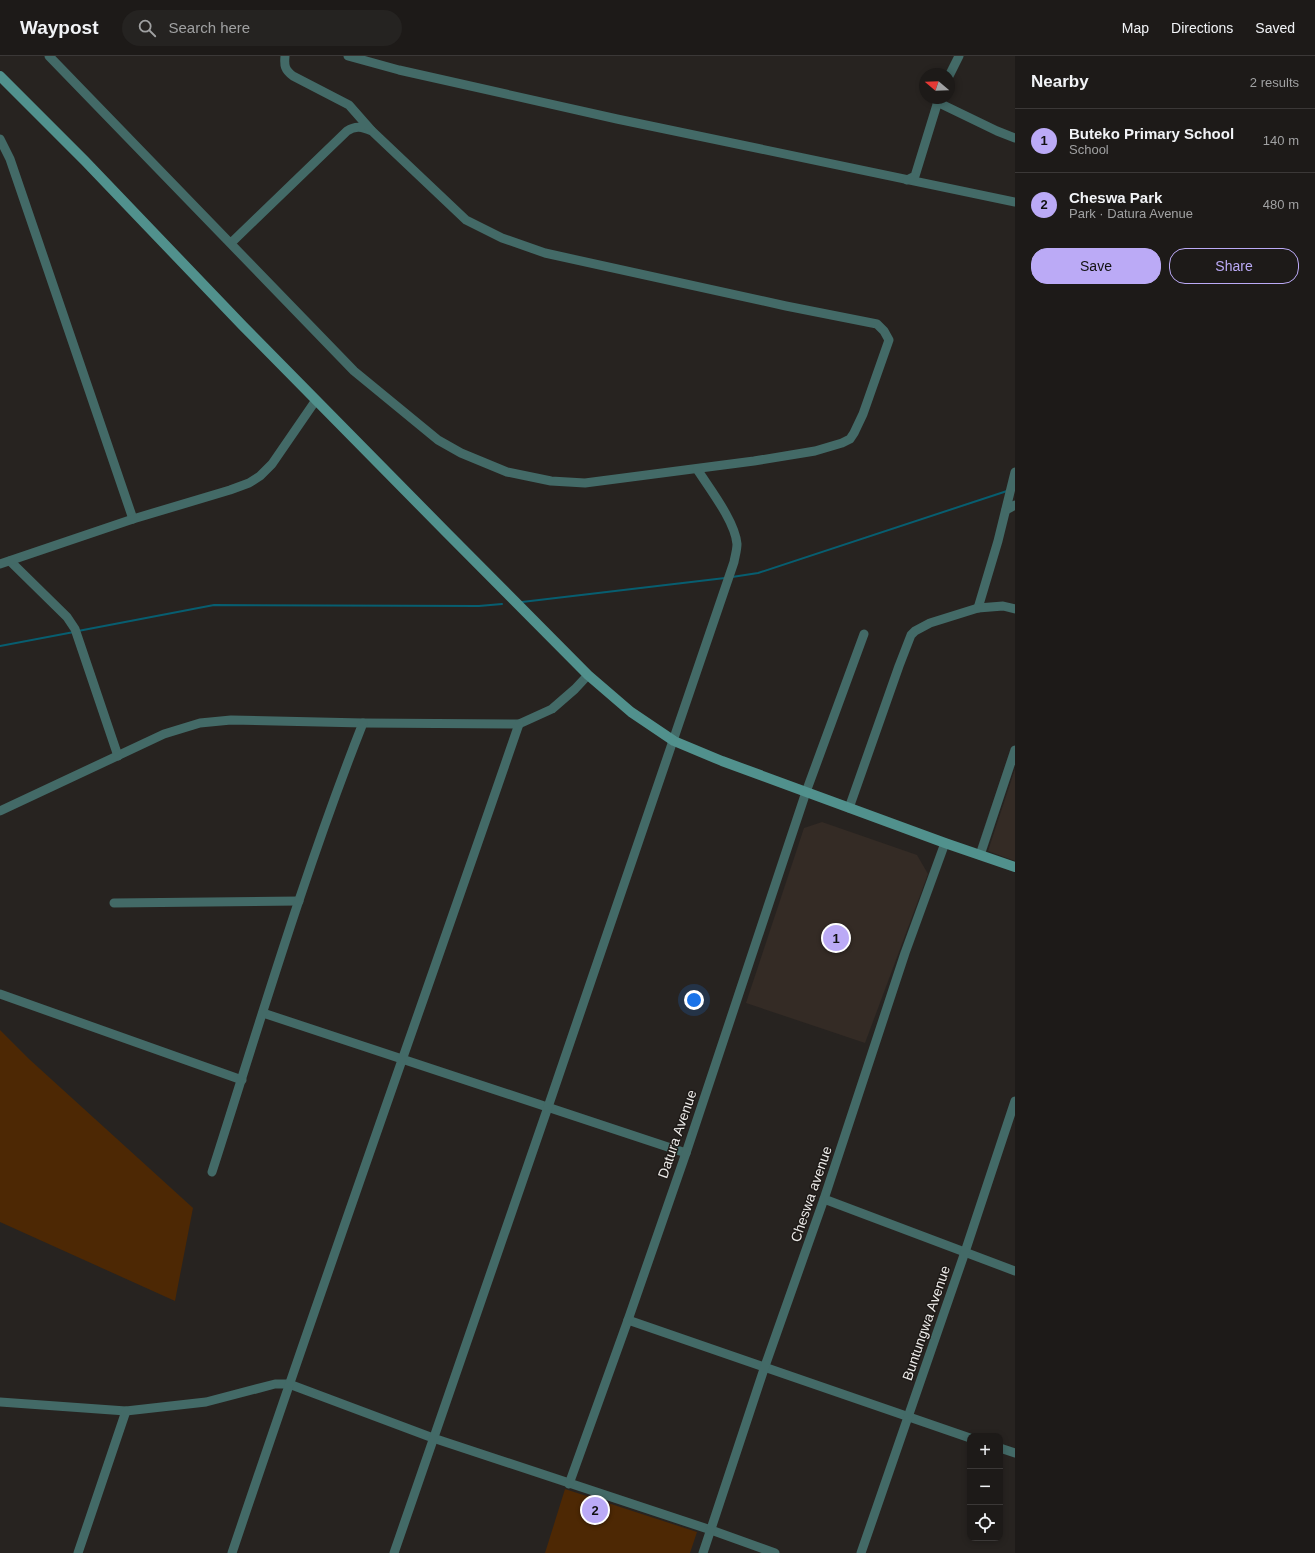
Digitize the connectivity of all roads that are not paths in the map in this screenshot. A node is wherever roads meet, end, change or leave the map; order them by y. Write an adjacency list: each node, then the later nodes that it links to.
1 (49, 56): 14 (street)
2 (285, 56): 9 (street)
3 (348, 56): 12 (street)
4 (959, 56): 5 (street)
5 (953, 68)
6 (0, 76): 15 (main road)
7 (937, 104): 12 (street)
8 (946, 104): 10 (street)
9 (372, 131): 14 (street); 16 (street)
10 (1015, 138)
11 (0, 140): 20 (street)
12 (907, 180): 13 (street)
13 (1015, 202)
14 (231, 243): 16 (street)
15 (316, 400): 20 (street); 26 (main road)
16 (697, 469): 29 (street)
17 (1015, 472): 19 (street)
18 (1015, 506): 19 (street)
19 (1006, 510): 23 (street)
20 (133, 519): 21 (street)
21 (10, 561): 22 (street); 31 (street)
22 (0, 564)
23 (978, 608): 24 (street); 33 (street)
24 (1015, 609)
25 (864, 634): 32 (street, Datura Avenue)
26 (588, 675): 28 (street); 29 (main road)
27 (363, 723): 28 (street); 31 (street); 38 (street)
28 (519, 724): 42 (street)
29 (674, 741): 32 (main road); 45 (street)
30 (1015, 750): 36 (street)
31 (118, 756): 34 (street)
32 (806, 792): 33 (main road); 46 (street, Datura Avenue)
33 (849, 808): 35 (main road)
34 (0, 812)
35 (944, 843): 36 (main road); 48 (street, Cheswa avenue)
36 (980, 855): 37 (main road)
37 (1015, 867)
38 (299, 901): 39 (street); 41 (street)
39 (114, 903)
40 (0, 994): 43 (street)
41 (263, 1013): 42 (street); 43 (street)
42 (403, 1059): 45 (street); 53 (street)
43 (242, 1080): 47 (street)
44 (1015, 1101): 49 (street, Buntungwa Avenue)
45 (548, 1107): 46 (street); 58 (street)
46 (686, 1153): 51 (street, Datura Avenue)
47 (212, 1172)
48 (824, 1199): 49 (street); 52 (street, Cheswa avenue)
49 (965, 1252): 50 (street); 56 (street, Buntungwa Avenue)
50 (1015, 1270)
51 (628, 1320): 52 (street); 61 (street, Datura Avenue)
52 (765, 1366): 56 (street); 62 (street, Cheswa avenue)
53 (289, 1384): 55 (street); 58 (street); 64 (street)
54 (0, 1402): 55 (street)
55 (126, 1411): 63 (street)
56 (908, 1416): 57 (street); 68 (street, Buntungwa Avenue)
57 (967, 1437)
58 (433, 1438): 61 (street); 65 (street)
59 (1003, 1449): 60 (street)
60 (1015, 1453)
61 (569, 1484): 62 (street)
62 (711, 1530): 66 (street, Cheswa avenue); 67 (street)
63 (78, 1553)
64 (232, 1553)
65 (394, 1553)
66 (703, 1553)
67 (775, 1553)
68 (860, 1553)

